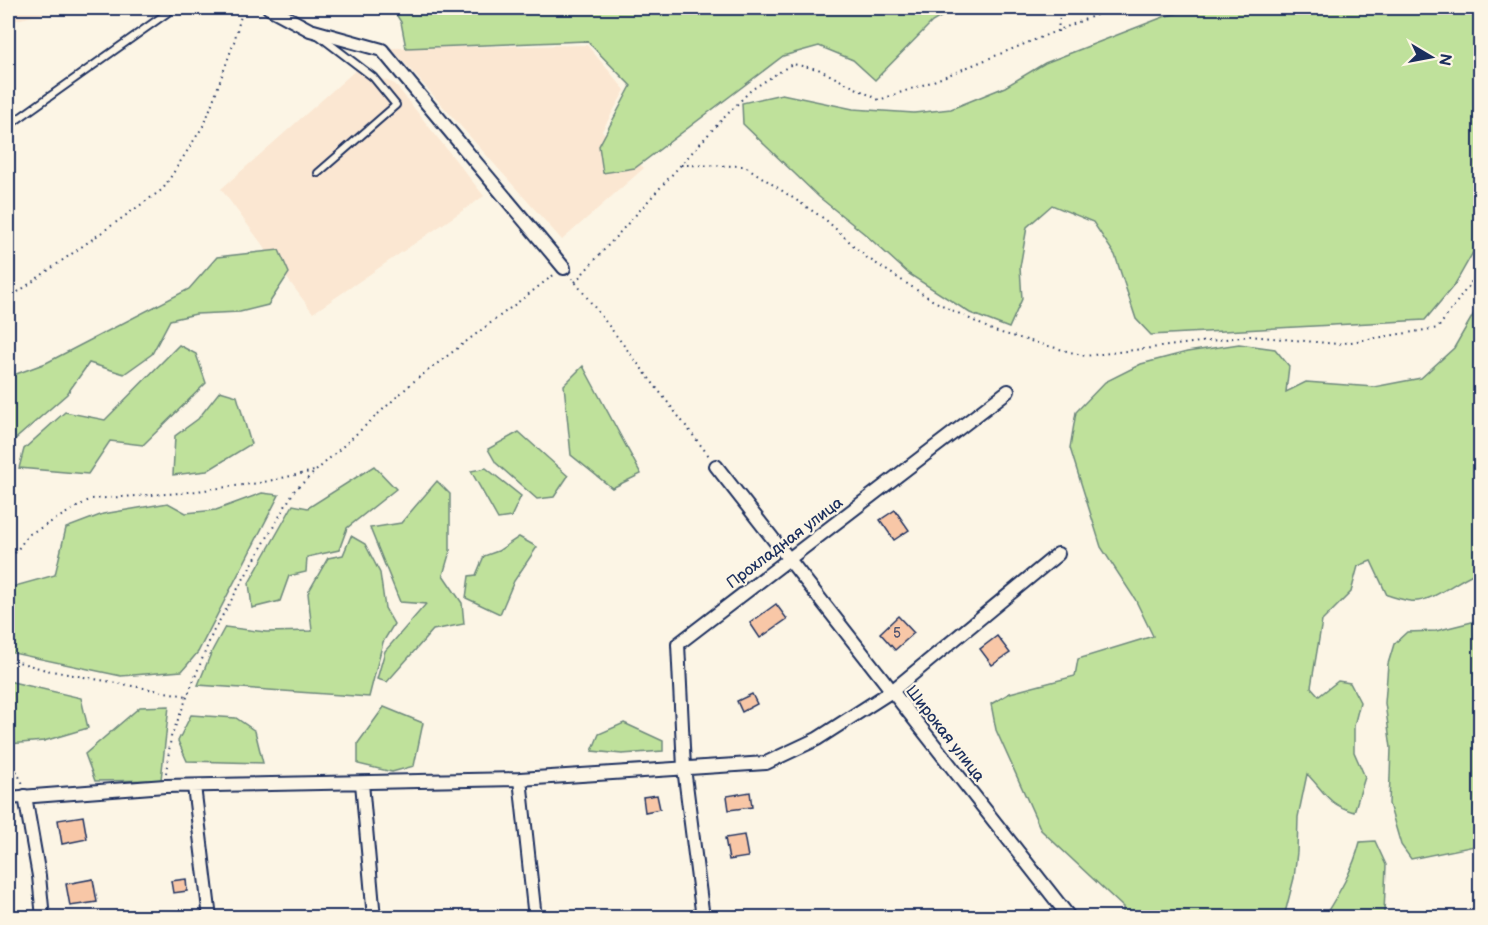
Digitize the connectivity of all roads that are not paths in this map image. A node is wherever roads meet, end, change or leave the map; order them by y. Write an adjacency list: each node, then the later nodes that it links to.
1 (174, 8): 4 (lane)
2 (269, 8): 3 (street)
3 (310, 30): 5 (lane); 6 (street)
4 (8, 126)
5 (318, 173)
6 (564, 268)
7 (1008, 391): 10 (street, Прохладная улица)
8 (716, 466): 10 (street)
9 (1058, 554): 11 (street)
10 (788, 560): 11 (street); 12 (street, Прохладная улица)
11 (891, 691): 12 (street, Широкая улица); 23 (street, Широкая улица)
12 (684, 768): 13 (street, Широкая улица); 22 (street)
13 (520, 780): 14 (street, Широкая улица); 21 (street)
14 (362, 783): 15 (street, Широкая улица); 20 (street)
15 (195, 786): 16 (street, Широкая улица); 19 (street)
16 (25, 796): 17 (street, Широкая улица); 18 (street)
17 (8, 798)
18 (43, 918)
19 (210, 918)
20 (374, 918)
21 (535, 918)
22 (703, 918)
23 (1070, 918)

